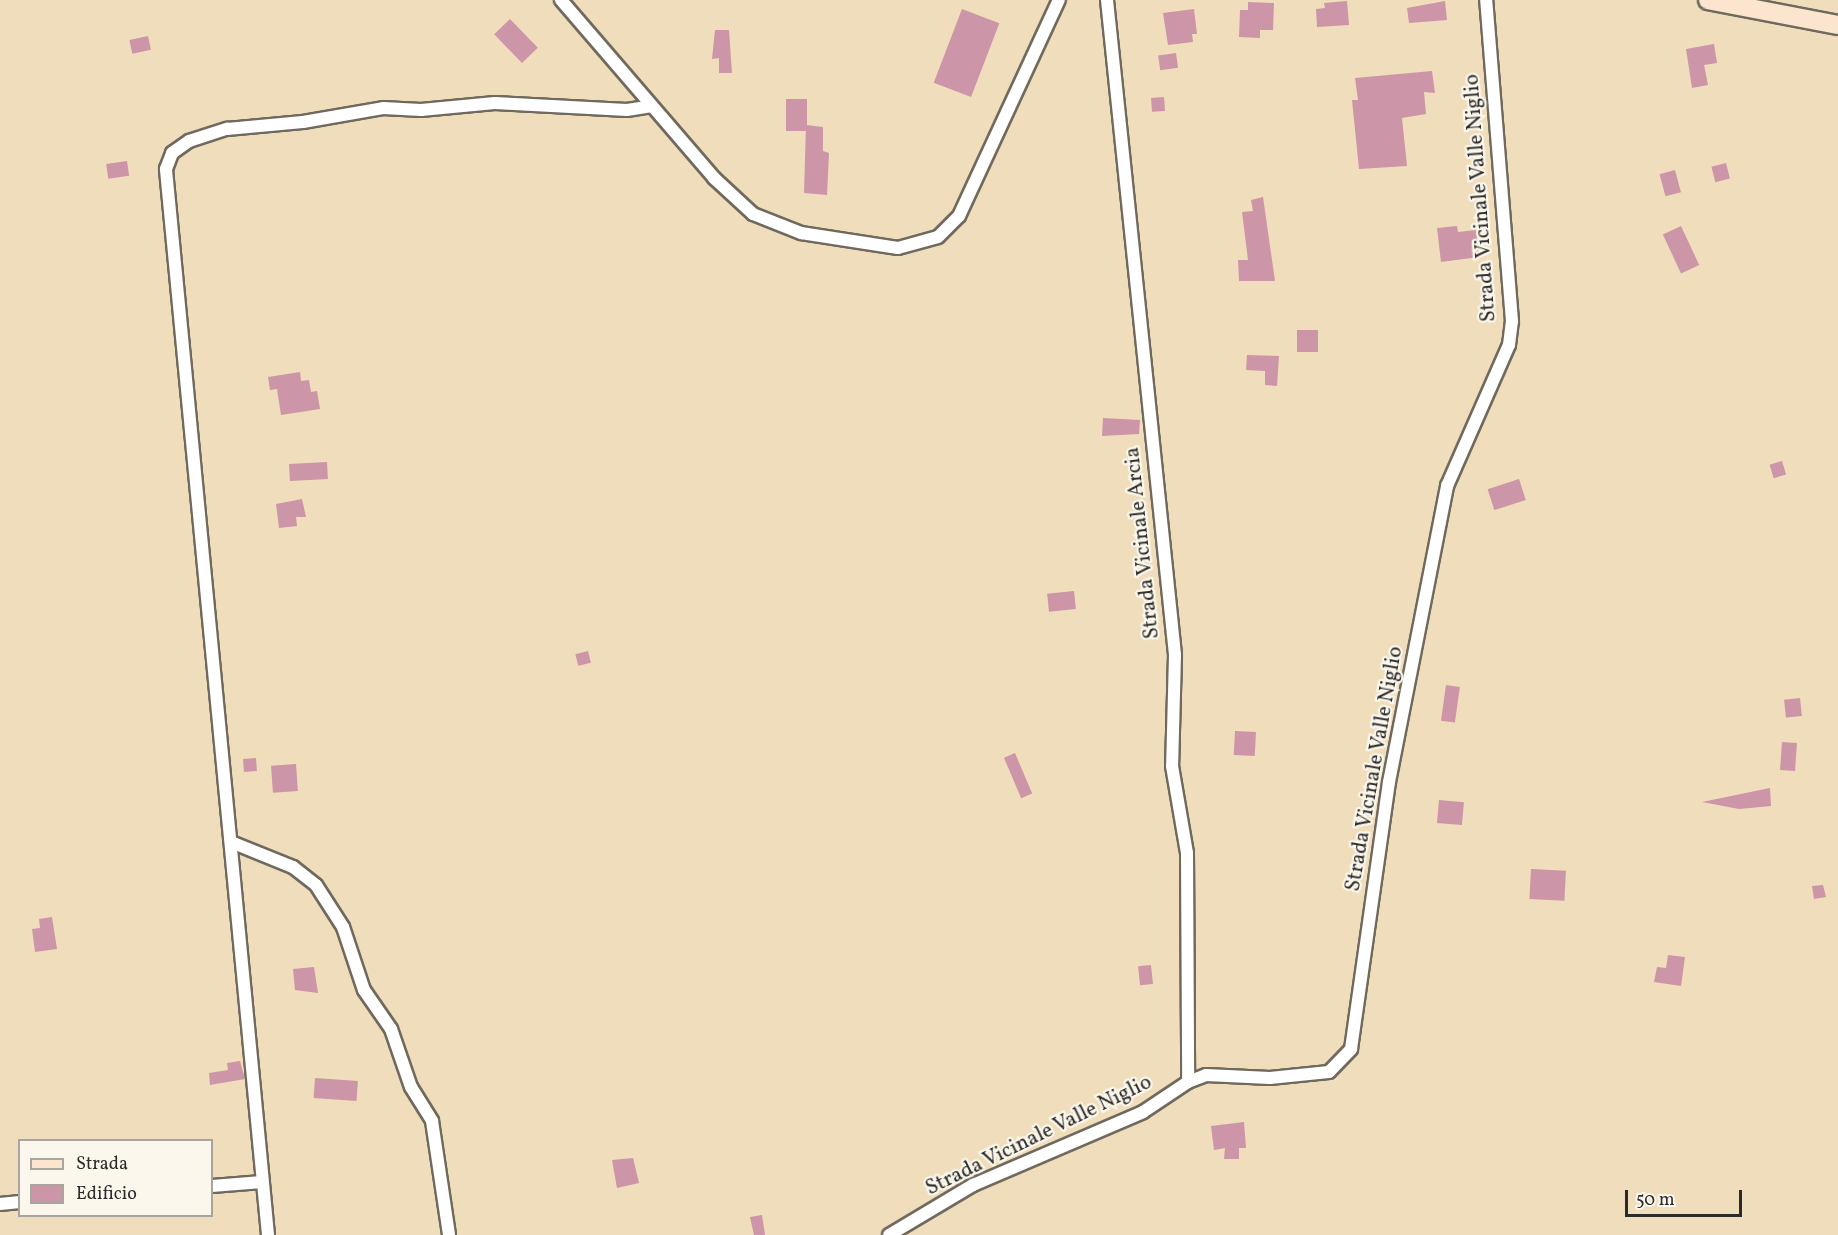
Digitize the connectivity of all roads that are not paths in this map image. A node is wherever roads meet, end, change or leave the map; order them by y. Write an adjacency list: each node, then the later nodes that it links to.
1 (561, 0): 7 (street)
2 (1059, 0): 7 (street)
3 (1107, 0): 9 (street, Strada Vicinale Arcia)
4 (1486, 0): 9 (street, Strada Vicinale Valle Niglio)
5 (1708, 0): 6 (main road)
6 (1838, 25)
7 (652, 106): 8 (street)
8 (231, 842): 10 (street); 15 (street)
9 (1188, 1082): 16 (street, Strada Vicinale Valle Niglio)
10 (262, 1182): 11 (street); 14 (street)
11 (213, 1186)
12 (18, 1202): 13 (street)
13 (0, 1204)
14 (268, 1235)
15 (449, 1235)
16 (889, 1235)

